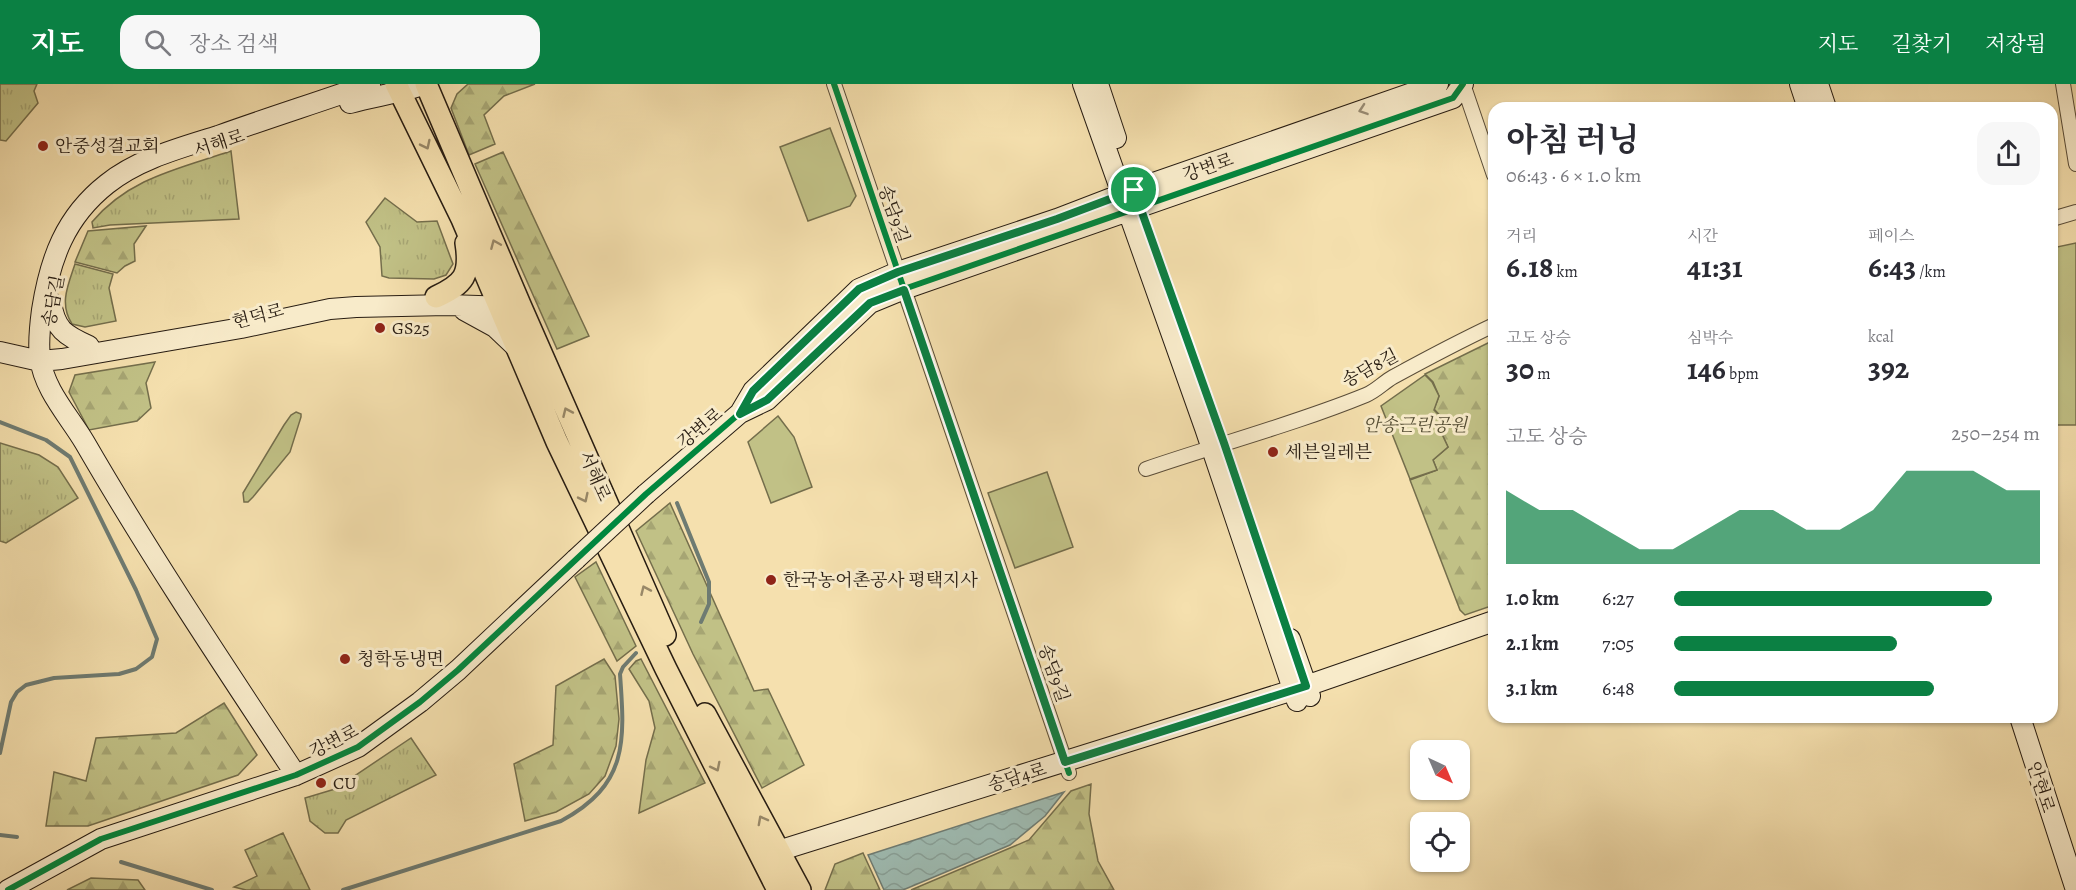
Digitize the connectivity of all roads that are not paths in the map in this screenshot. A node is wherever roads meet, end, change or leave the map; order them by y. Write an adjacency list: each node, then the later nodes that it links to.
1 (370, 84): 30 (main road)
2 (426, 84): 11 (main road); 24 (main road, 서해로, one-way to 2)
3 (834, 84): 21 (street, 송담9길)
4 (1083, 84): 16 (main road)
5 (1098, 84): 16 (main road)
6 (1438, 84): 16 (main road, 강변로, one-way to 16)
7 (1463, 84): 14 (street); 16 (main road, 강변로)
8 (1800, 84): 12 (main road)
9 (1818, 84): 13 (main road)
10 (2063, 84): 15 (street)
11 (398, 88): 19 (main road, 서해로, one-way to 19); 20 (main road, 서해로)
12 (1806, 102)
13 (1824, 102)
14 (1488, 157)
15 (2076, 164)
16 (1131, 201): 21 (main road, 강변로); 31 (main road)
17 (2076, 212): 18 (street)
18 (2058, 217)
19 (462, 219): 22 (main road); 24 (main road, 서해로)
20 (67, 242): 23 (main road, 송담길)
21 (901, 281): 38 (street, 송담9길); 39 (main road, 강변로, bridge)
22 (441, 301): 24 (main road, 현덕로); 26 (main road, 현덕로); 28 (main road); 30 (main road, 현덕로)
23 (51, 302): 26 (main road); 30 (main road, 송담길)
24 (509, 303): 28 (main road, 서해로); 40 (main road, 서해로, one-way to 24)
25 (1488, 328): 31 (street, 송담8길)
26 (89, 346): 30 (main road, 현덕로)
27 (0, 347): 30 (main road, 현덕로)
28 (517, 349): 42 (main road, 서해로, one-way to 42)
29 (0, 352): 30 (main road, 현덕로)
30 (43, 355): 39 (main road)
31 (1218, 445): 32 (street); 35 (main road)
32 (1146, 470)
33 (1488, 623): 35 (main road, 송담4로)
34 (1488, 634): 35 (main road, 송담4로)
35 (1302, 693): 38 (main road, 송담4로)
36 (2010, 723): 44 (main road, 안현로)
37 (2022, 723): 45 (main road, 안현로)
38 (1067, 768): 40 (main road, 송담4로)
39 (296, 776): 41 (main road, 강변로)
40 (781, 856): 43 (main road, 서해로)
41 (8, 890)
42 (778, 890)
43 (800, 890)
44 (2061, 890)
45 (2076, 890)

